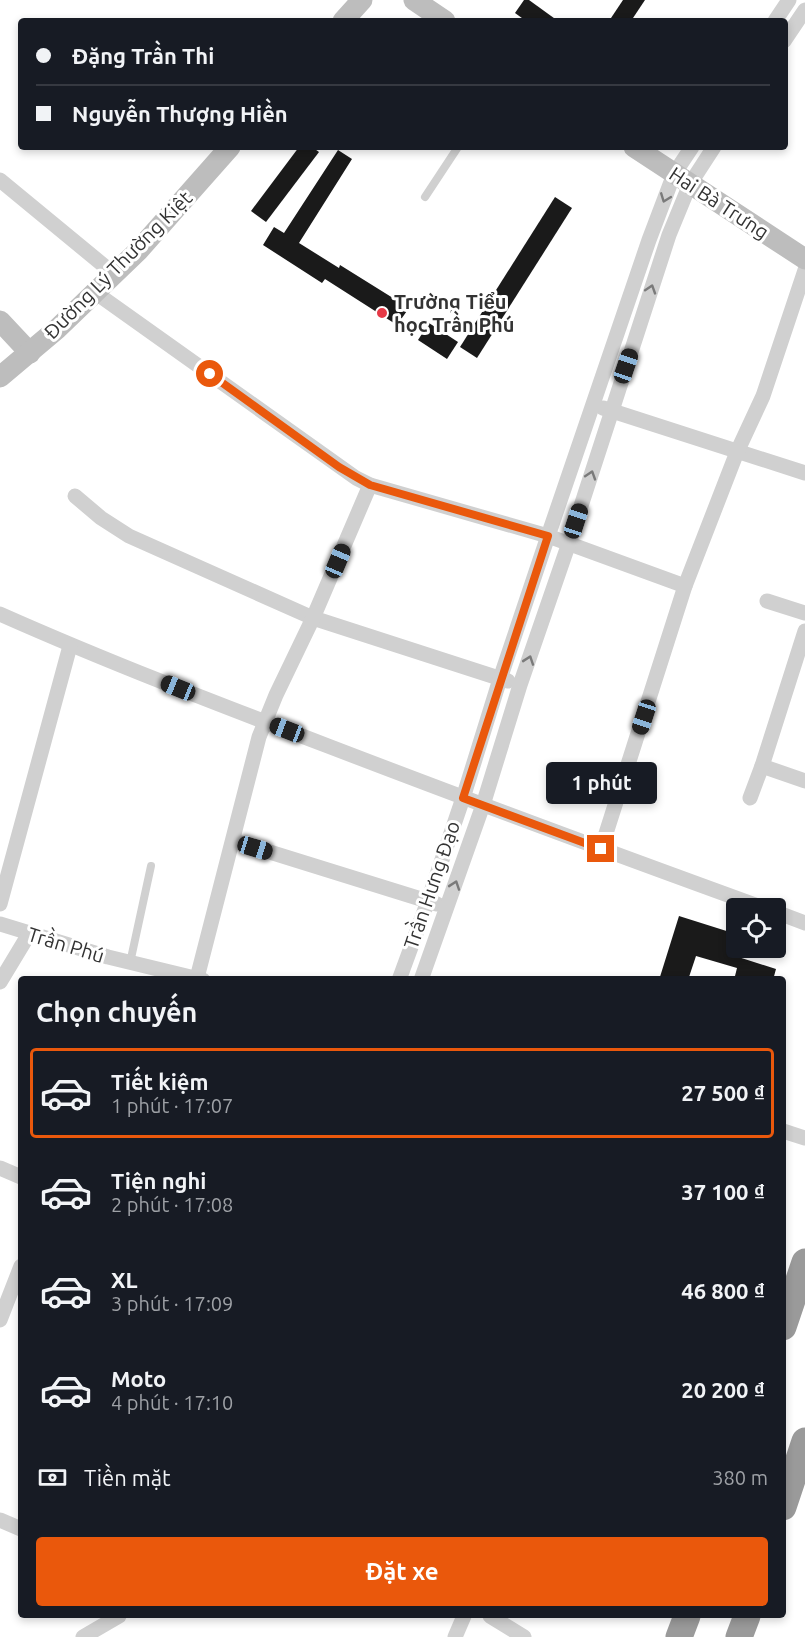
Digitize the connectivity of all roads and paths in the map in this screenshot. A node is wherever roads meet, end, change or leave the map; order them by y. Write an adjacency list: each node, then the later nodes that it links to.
1 (362, 0): 5 (street)
2 (414, 0): 6 (street)
3 (789, 0): 7 (street)
4 (805, 10): 8 (street)
5 (346, 18)
6 (441, 18)
7 (777, 18)
8 (788, 35)
9 (227, 150): 19 (street, Đường Lý Thường Kiệt)
10 (456, 150): 16 (lane)
11 (638, 150): 14 (street, Hai Bà Trưng)
12 (691, 150): 14 (street, Trần Hưng Đạo)
13 (711, 150): 14 (street)
14 (682, 179): 17 (street, Hai Bà Trưng); 25 (street, Trần Hưng Đạo, one-way to 25); 26 (street, one-way to 14)
15 (0, 180): 19 (street)
16 (425, 197)
17 (805, 259)
18 (805, 270): 27 (street)
19 (114, 274): 20 (street, Đường Lý Thường Kiệt)
20 (96, 292): 23 (street, Đường Lý Thường Kiệt); 29 (street)
21 (0, 321): 23 (street)
22 (0, 343): 23 (street)
23 (30, 353): 24 (street, Đường Lý Thường Kiệt)
24 (0, 377)
25 (592, 405): 26 (street); 31 (street, Trần Hưng Đạo)
26 (611, 410): 27 (street); 32 (street, one-way to 26)
27 (737, 452): 28 (street); 33 (street)
28 (805, 473)
29 (370, 485): 31 (street); 37 (street)
30 (75, 496): 37 (street)
31 (548, 536): 32 (street); 40 (street, Trần Hưng Đạo)
32 (569, 543): 33 (street); 41 (street, one-way to 32)
33 (686, 586): 49 (street)
34 (767, 601): 35 (street)
35 (805, 613)
36 (0, 614): 39 (street)
37 (313, 618): 40 (street); 42 (street)
38 (805, 631): 43 (street)
39 (70, 646): 42 (street); 53 (street)
40 (500, 679): 41 (street); 45 (street, Trần Hưng Đạo)
41 (520, 685): 47 (street)
42 (265, 722): 45 (street); 48 (street)
43 (762, 766): 44 (street); 46 (street)
44 (805, 781)
45 (463, 798): 47 (street); 52 (street, Trần Hưng Đạo)
46 (750, 798)
47 (483, 805): 49 (street); 54 (street, one-way to 47)
48 (234, 841): 52 (street); 61 (street)
49 (601, 849): 51 (street)
50 (151, 866): 59 (lane)
51 (736, 898)
52 (428, 901): 54 (street); 62 (street, Trần Hưng Đạo)
53 (0, 904)
54 (447, 907): 63 (street)
55 (786, 916): 56 (street)
56 (805, 923)
57 (0, 924): 58 (street, Trần Phú)
58 (29, 934): 59 (street, Trần Phú); 64 (street)
59 (130, 963): 60 (street, Trần Phú)
60 (187, 976)
61 (201, 976)
62 (400, 976)
63 (423, 976)
64 (0, 982)
65 (786, 1132): 66 (street)
66 (805, 1138)
67 (0, 1168): 68 (street)
68 (18, 1176)
69 (18, 1274): 72 (street)
70 (803, 1275): 71 (highway)
71 (786, 1319)
72 (0, 1320)
73 (805, 1441): 74 (highway)
74 (786, 1498)
75 (0, 1520): 76 (street)
76 (18, 1528)
77 (115, 1618): 82 (street)
78 (463, 1618): 83 (street)
79 (493, 1618): 84 (street)
80 (686, 1618): 85 (highway)
81 (746, 1618): 86 (highway)
82 (83, 1637)
83 (455, 1637)
84 (524, 1637)
85 (679, 1637)
86 (740, 1637)

